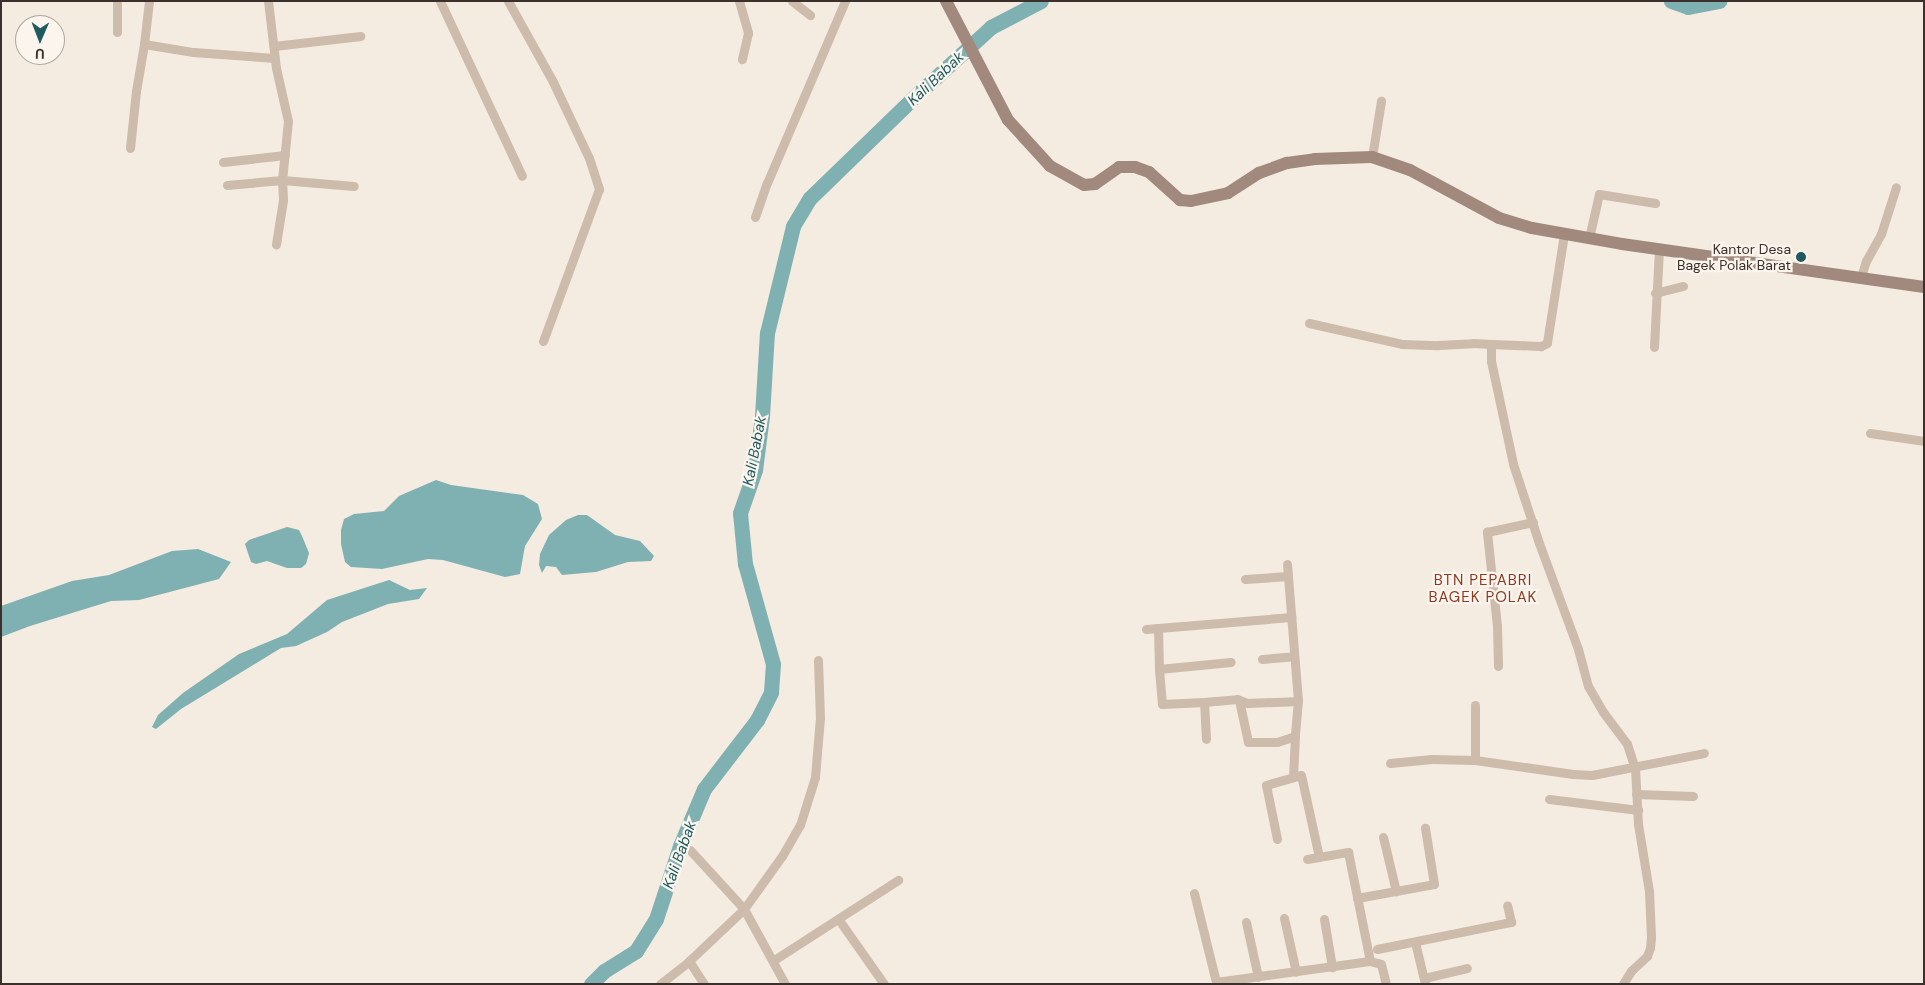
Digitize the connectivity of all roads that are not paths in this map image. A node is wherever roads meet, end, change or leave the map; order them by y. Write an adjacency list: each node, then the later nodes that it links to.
1 (117, 1): 11 (street)
2 (149, 1): 13 (street)
3 (268, 1): 14 (street)
4 (440, 1): 22 (street)
5 (508, 1): 38 (street)
6 (739, 1): 16 (street)
7 (792, 1): 10 (street)
8 (845, 1): 28 (street)
9 (946, 1): 20 (street)
10 (810, 15)
11 (117, 32)
12 (360, 36): 14 (street)
13 (144, 44): 15 (street); 18 (street)
14 (274, 46): 15 (street)
15 (275, 58): 19 (street)
16 (742, 59)
17 (1381, 101): 20 (street)
18 (130, 148)
19 (285, 155): 21 (street); 23 (street)
20 (1372, 157): 29 (street)
21 (223, 162)
22 (522, 176)
23 (282, 180): 24 (street); 25 (street); 31 (street)
24 (227, 185)
25 (354, 186)
26 (1896, 187): 33 (street)
27 (1656, 204): 30 (street)
28 (755, 216)
29 (1564, 234): 30 (street); 39 (street)
30 (1589, 238): 32 (street)
31 (276, 244)
32 (1659, 249): 33 (street); 36 (street)
33 (1861, 277): 35 (street)
34 (1683, 286): 36 (street)
35 (1924, 287)
36 (1656, 293): 40 (street)
37 (1309, 323): 39 (street)
38 (543, 341)
39 (1491, 344): 43 (street)
40 (1654, 346)
41 (1870, 433): 42 (street)
42 (1924, 441)
43 (1533, 522): 54 (street); 65 (street)
44 (1287, 564): 45 (street)
45 (1288, 576): 46 (street); 47 (street)
46 (1245, 579)
47 (1292, 617): 48 (street); 50 (street)
48 (1158, 628): 49 (street); 55 (street)
49 (1146, 629)
50 (1294, 656): 51 (street); 57 (street)
51 (1262, 659)
52 (818, 660): 82 (street)
53 (1230, 662): 55 (street)
54 (1498, 666)
55 (1159, 669): 58 (street)
56 (1239, 700): 57 (street); 58 (street); 60 (street)
57 (1298, 701): 60 (street)
58 (1204, 702): 61 (street)
59 (1475, 705): 63 (street)
60 (1295, 736): 66 (street)
61 (1206, 739)
62 (1704, 753): 65 (street)
63 (1475, 760): 64 (street); 65 (street)
64 (1390, 763)
65 (1635, 768): 67 (street)
66 (1294, 777): 73 (street); 75 (street)
67 (1636, 794): 68 (street); 70 (street)
68 (1692, 796)
69 (1549, 799): 70 (street)
70 (1638, 810): 102 (street)
71 (1425, 828): 78 (street)
72 (1383, 838): 78 (street)
73 (1277, 840)
74 (690, 850): 82 (street)
75 (1319, 857): 76 (street); 80 (street)
76 (1308, 859)
77 (898, 880): 84 (street)
78 (1396, 891): 80 (street)
79 (1194, 893): 95 (street)
80 (1356, 898): 91 (street)
81 (1508, 904): 87 (street)
82 (744, 909): 89 (street); 90 (street)
83 (1284, 918): 94 (street)
84 (839, 920): 90 (street); 100 (street)
85 (1324, 920): 92 (street)
86 (1246, 922): 95 (street)
87 (1415, 942): 88 (street); 96 (street)
88 (1377, 949)
89 (689, 960): 97 (street); 98 (street)
90 (774, 960): 99 (street)
91 (1370, 961): 92 (street); 101 (street)
92 (1332, 967): 94 (street)
93 (1467, 968): 96 (street)
94 (1296, 972): 95 (street)
95 (1258, 977)
96 (1424, 981)
97 (660, 984)
98 (704, 984)
99 (785, 984)
100 (884, 984)
101 (1386, 984)
102 (1623, 984)

